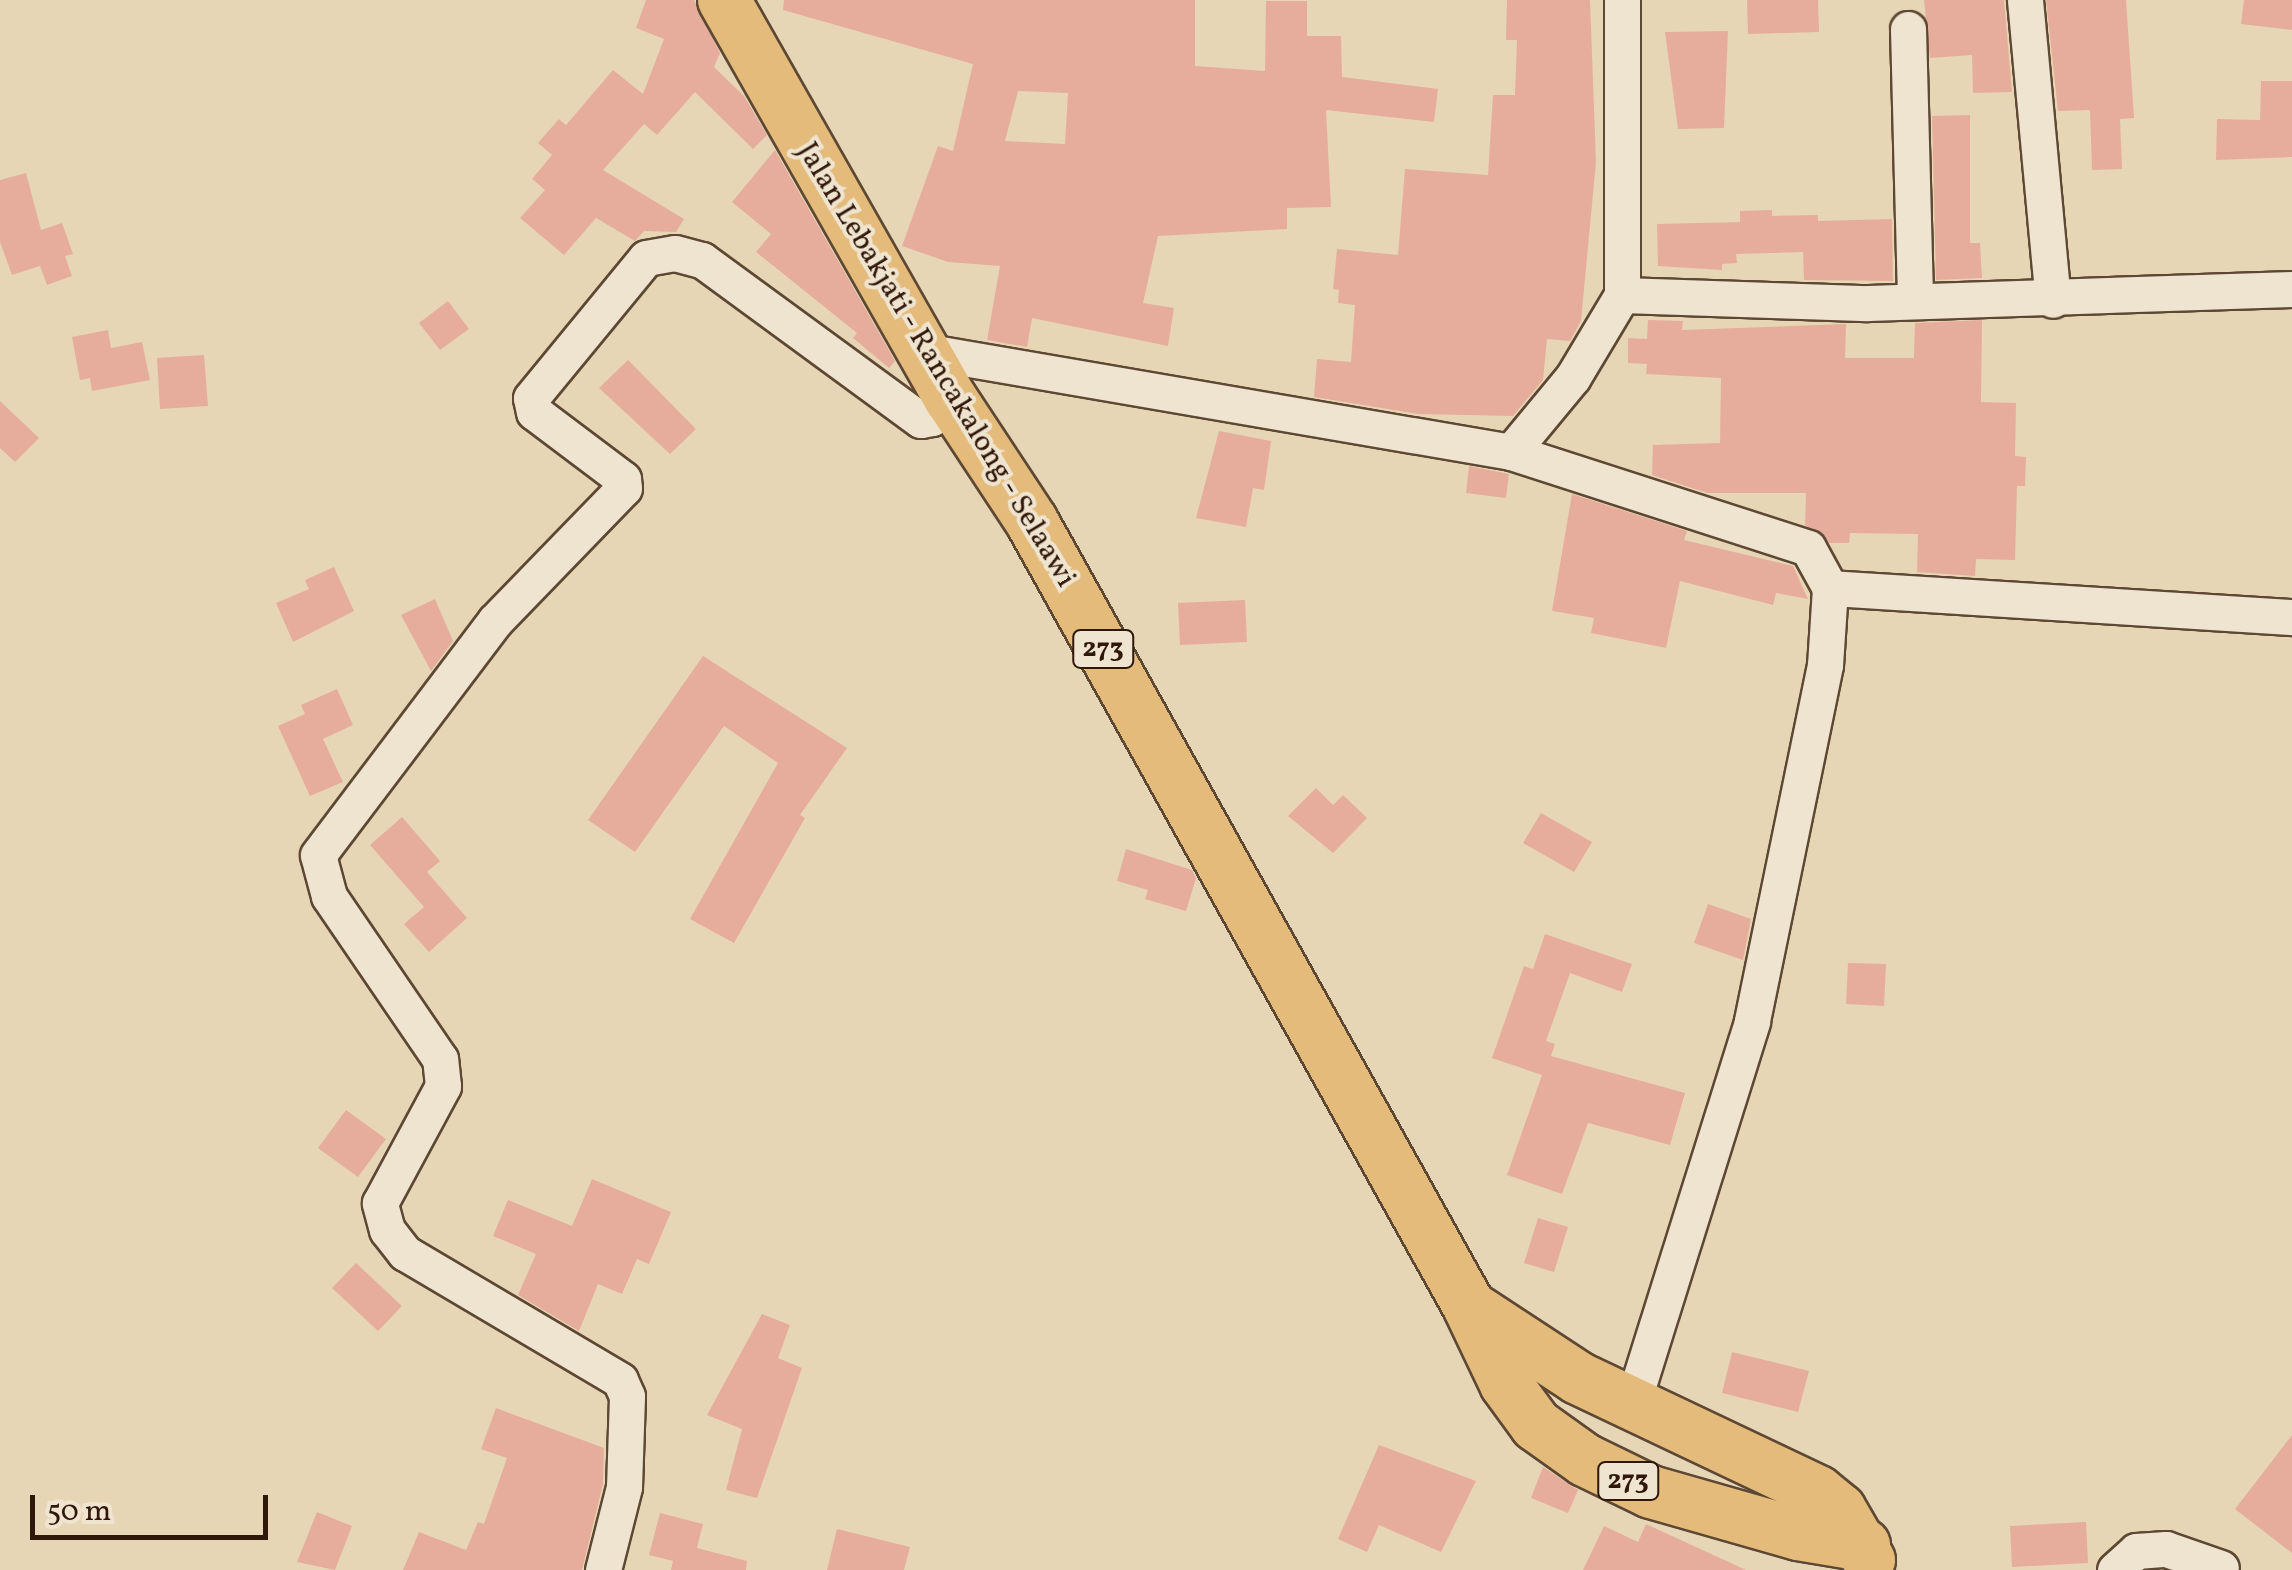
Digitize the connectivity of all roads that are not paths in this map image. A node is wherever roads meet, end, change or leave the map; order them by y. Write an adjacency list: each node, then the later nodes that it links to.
1 (724, 0): 9 (main road, Jalan Lebakjati - Rancakalong - Selaawi / 273)
2 (1622, 0): 6 (street)
3 (2025, 0): 8 (street)
4 (1908, 29): 7 (street)
5 (2292, 289): 8 (street)
6 (1622, 296): 7 (street); 11 (street)
7 (1915, 300): 8 (street)
8 (2052, 300)
9 (923, 351): 10 (main road, Jalan Lebakjati - Rancakalong - Selaawi / 273); 11 (street)
10 (950, 398): 14 (main road, Jalan Lebakjati - Rancakalong - Selaawi / 273); 18 (street)
11 (1512, 452): 12 (street)
12 (1830, 588): 13 (street); 15 (street)
13 (2292, 618)
14 (1469, 1306): 15 (main road, Jalan Lebakjati - Rancakalong - Selaawi / 273); 16 (main road, Jalan Lebakjati - Rancakalong - Selaawi / 273)
15 (1632, 1406): 16 (main road, Jalan Lebakjati - Rancakalong - Selaawi / 273)
16 (1869, 1558)
17 (2221, 1568): 19 (street)
18 (604, 1570)
19 (2115, 1570)

